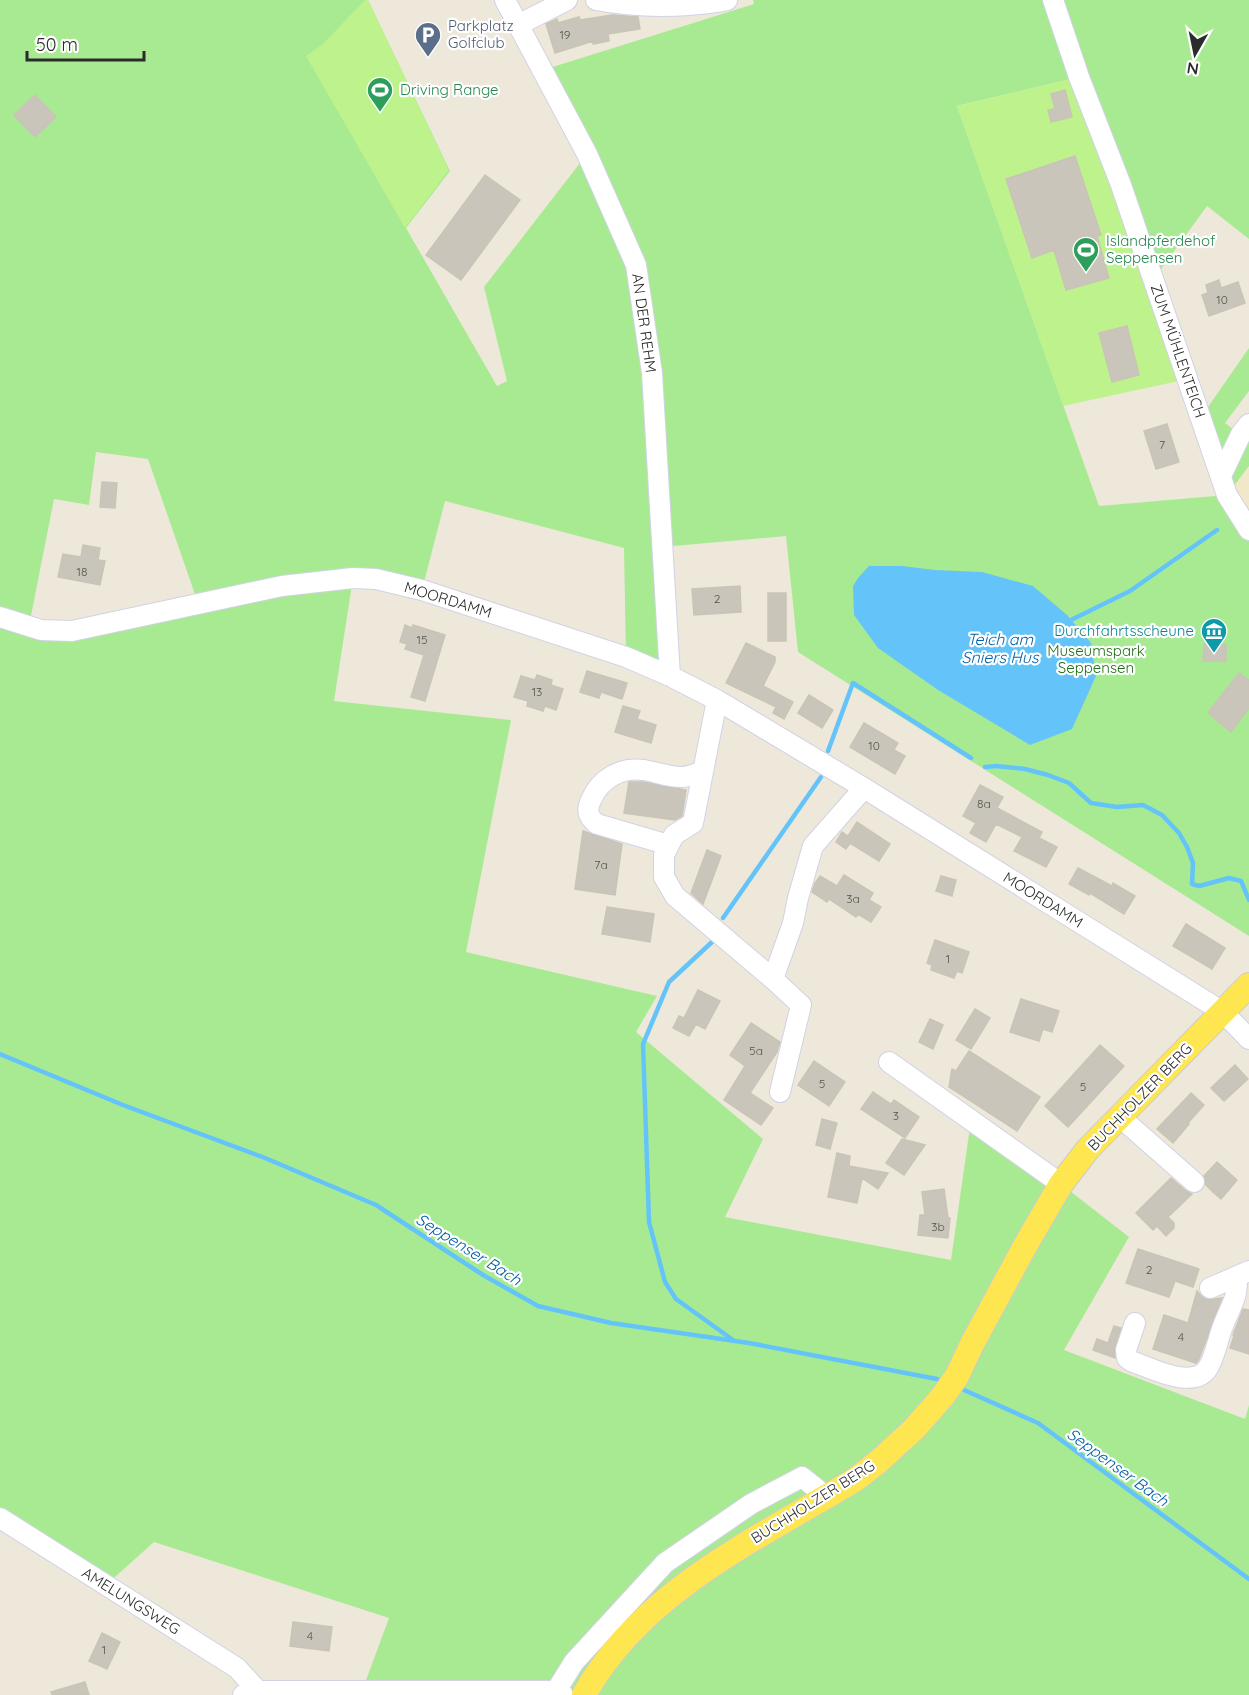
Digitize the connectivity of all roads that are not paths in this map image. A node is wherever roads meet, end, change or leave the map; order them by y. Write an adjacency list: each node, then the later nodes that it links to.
1 (505, 0): 7 (street, AN DER REHM)
2 (567, 0): 7 (street)
3 (596, 0): 6 (street)
4 (1053, 0): 9 (street, ZUM MÜHLENTEICH)
5 (722, 1): 6 (street)
6 (666, 3)
7 (518, 25): 12 (street, AN DER REHM)
8 (1249, 424): 9 (street)
9 (1221, 476): 10 (street, ZUM MÜHLENTEICH)
10 (1249, 530)
11 (0, 617): 12 (street, MOORDAMM)
12 (670, 676): 13 (street, MOORDAMM)
13 (717, 700): 14 (street); 15 (street, MOORDAMM)
14 (703, 771): 16 (street); 16 (street)
15 (864, 788): 17 (street); 19 (street, MOORDAMM)
16 (669, 845): 17 (street)
17 (773, 979): 22 (street)
18 (1249, 985): 19 (main road, BUCHHOLZER BERG)
19 (1223, 1012): 20 (street, MOORDAMM); 23 (main road, BUCHHOLZER BERG)
20 (1249, 1039)
21 (889, 1062): 25 (street)
22 (780, 1092)
23 (1120, 1117): 24 (street); 25 (main road, BUCHHOLZER BERG)
24 (1194, 1182)
25 (1061, 1184): 29 (main road, BUCHHOLZER BERG)
26 (1242, 1274): 27 (street); 28 (street)
27 (1210, 1288)
28 (1135, 1323)
29 (827, 1497): 32 (street); 33 (main road, BUCHHOLZER BERG)
30 (0, 1518): 31 (street, AMELUNGSWEG)
31 (250, 1693): 32 (street)
32 (560, 1693)
33 (584, 1695)

